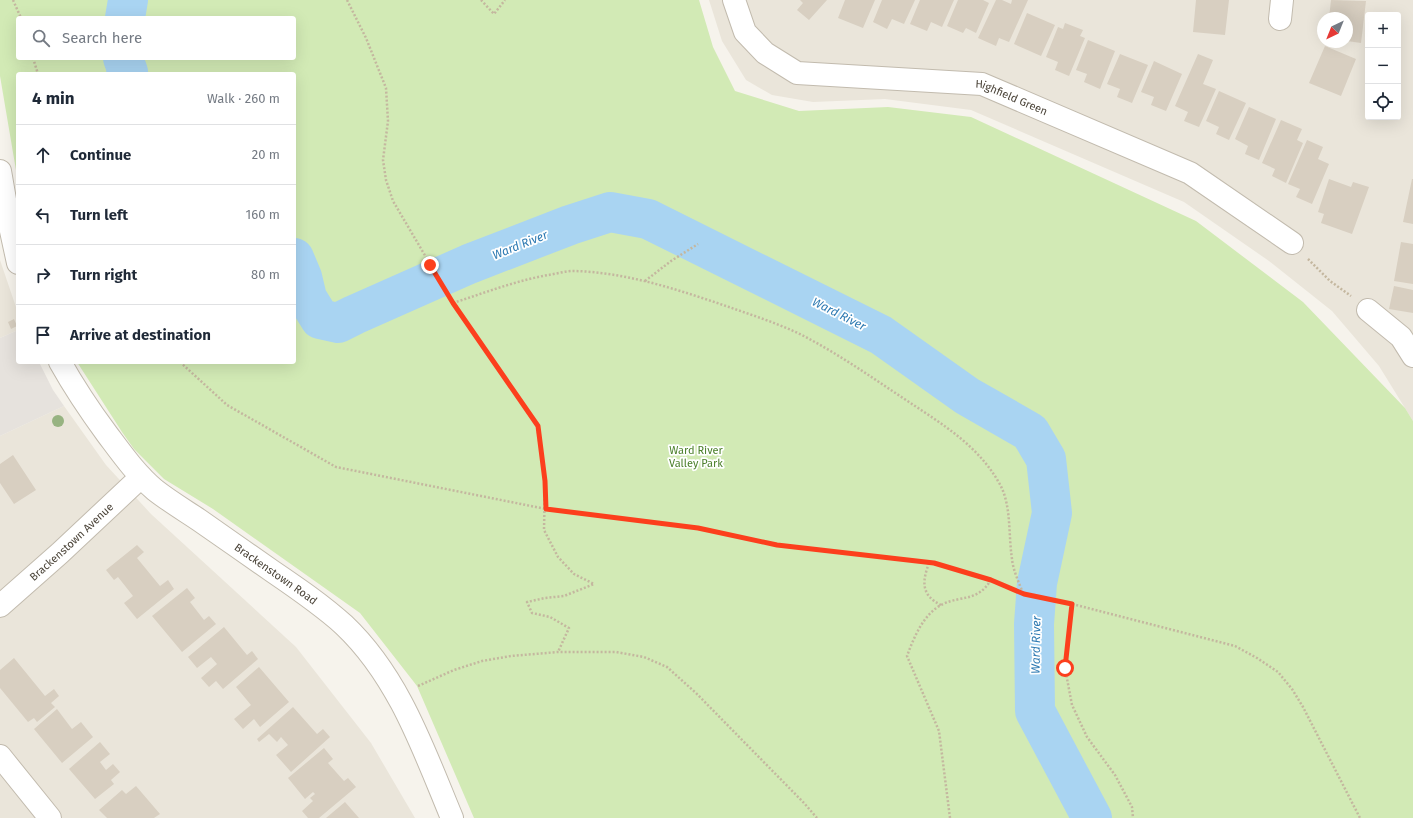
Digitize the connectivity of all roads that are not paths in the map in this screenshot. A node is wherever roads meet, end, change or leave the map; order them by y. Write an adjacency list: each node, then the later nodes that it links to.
1 (734, 0): 4 (street, Highfield Green)
2 (0, 171): 3 (street)
3 (4, 218): 5 (street)
4 (1292, 243)
5 (16, 257)
6 (1368, 310): 7 (street)
7 (1413, 356)
8 (61, 364): 9 (street, Brackenstown Road)
9 (141, 477): 10 (street, Brackenstown Avenue); 13 (street, Brackenstown Road)
10 (0, 606)
11 (0, 756): 12 (street)
12 (50, 818)
13 (452, 818)

